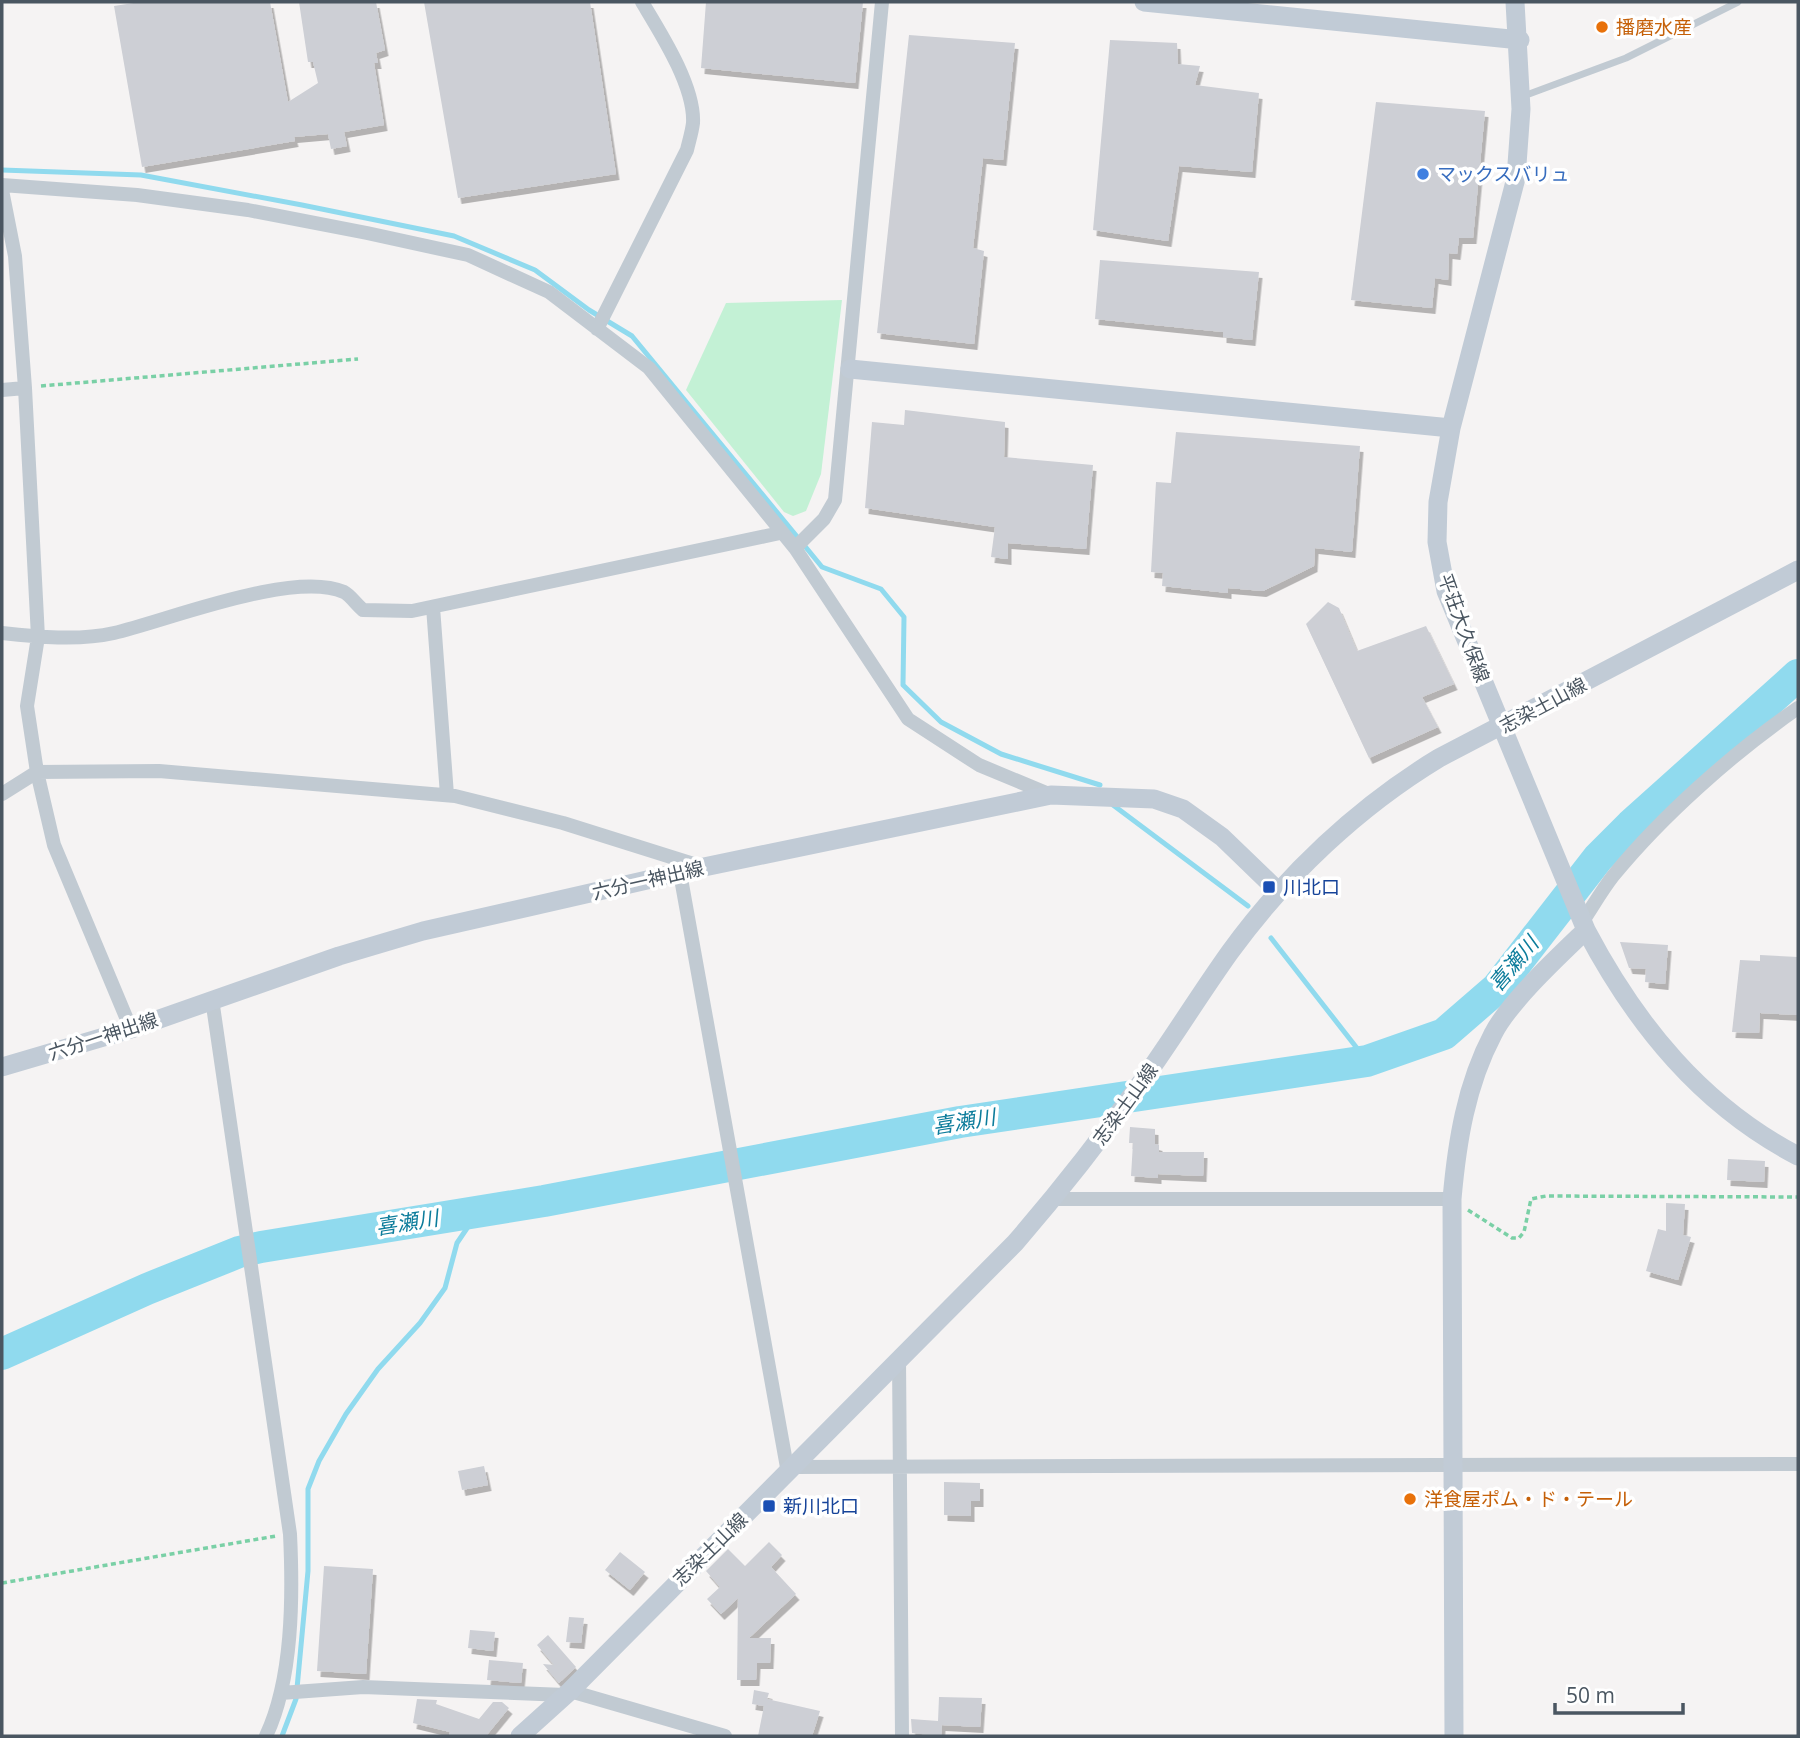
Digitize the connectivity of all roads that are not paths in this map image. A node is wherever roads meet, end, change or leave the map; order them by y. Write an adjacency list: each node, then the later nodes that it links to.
1 (642, 2): 9 (street)
2 (882, 2): 10 (street)
3 (1144, 2): 6 (main road)
4 (1515, 2): 6 (main road, 平荘大久保線)
5 (1738, 2): 7 (lane)
6 (1520, 40): 7 (main road, 平荘大久保線)
7 (1521, 97): 13 (main road, 平荘大久保線)
8 (2, 187): 9 (street); 11 (street)
9 (597, 329): 14 (street)
10 (850, 369): 13 (main road); 15 (street)
11 (25, 388): 12 (street); 19 (street)
12 (2, 390)
13 (1451, 428): 21 (main road, 平荘大久保線)
14 (780, 533): 15 (street); 17 (street)
15 (794, 548): 25 (street)
16 (1798, 570): 21 (main road, 志染土山線)
17 (433, 607): 19 (street); 24 (street)
18 (2, 633): 19 (street)
19 (38, 637): 22 (street)
20 (1798, 708): 29 (street)
21 (1502, 727): 28 (main road, 志染土山線); 29 (main road, 平荘大久保線)
22 (37, 772): 23 (street); 24 (street); 31 (street)
23 (2, 794)
24 (447, 795): 26 (street)
25 (1051, 795): 26 (main road, 六分一神出線); 28 (main road, 六分一神出線)
26 (704, 867): 27 (main road, 六分一神出線)
27 (680, 873): 30 (main road, 六分一神出線); 40 (street)
28 (1279, 891): 34 (main road, 志染土山線)
29 (1584, 923): 33 (main road, 平荘大久保線); 35 (main road)
30 (212, 999): 31 (main road, 六分一神出線); 41 (street)
31 (131, 1029): 32 (main road, 六分一神出線)
32 (2, 1068)
33 (1798, 1156)
34 (1054, 1199): 35 (street); 36 (main road, 志染土山線)
35 (1452, 1199): 38 (main road)
36 (899, 1359): 39 (street); 40 (main road, 志染土山線)
37 (1798, 1464): 38 (street)
38 (1452, 1467): 39 (street); 47 (main road)
39 (898, 1469): 40 (street); 46 (street)
40 (790, 1470): 42 (main road, 志染土山線)
41 (283, 1692): 42 (street); 43 (street)
42 (567, 1693): 44 (main road, 志染土山線); 45 (street)
43 (266, 1736)
44 (520, 1736)
45 (725, 1736)
46 (902, 1736)
47 (1454, 1736)

